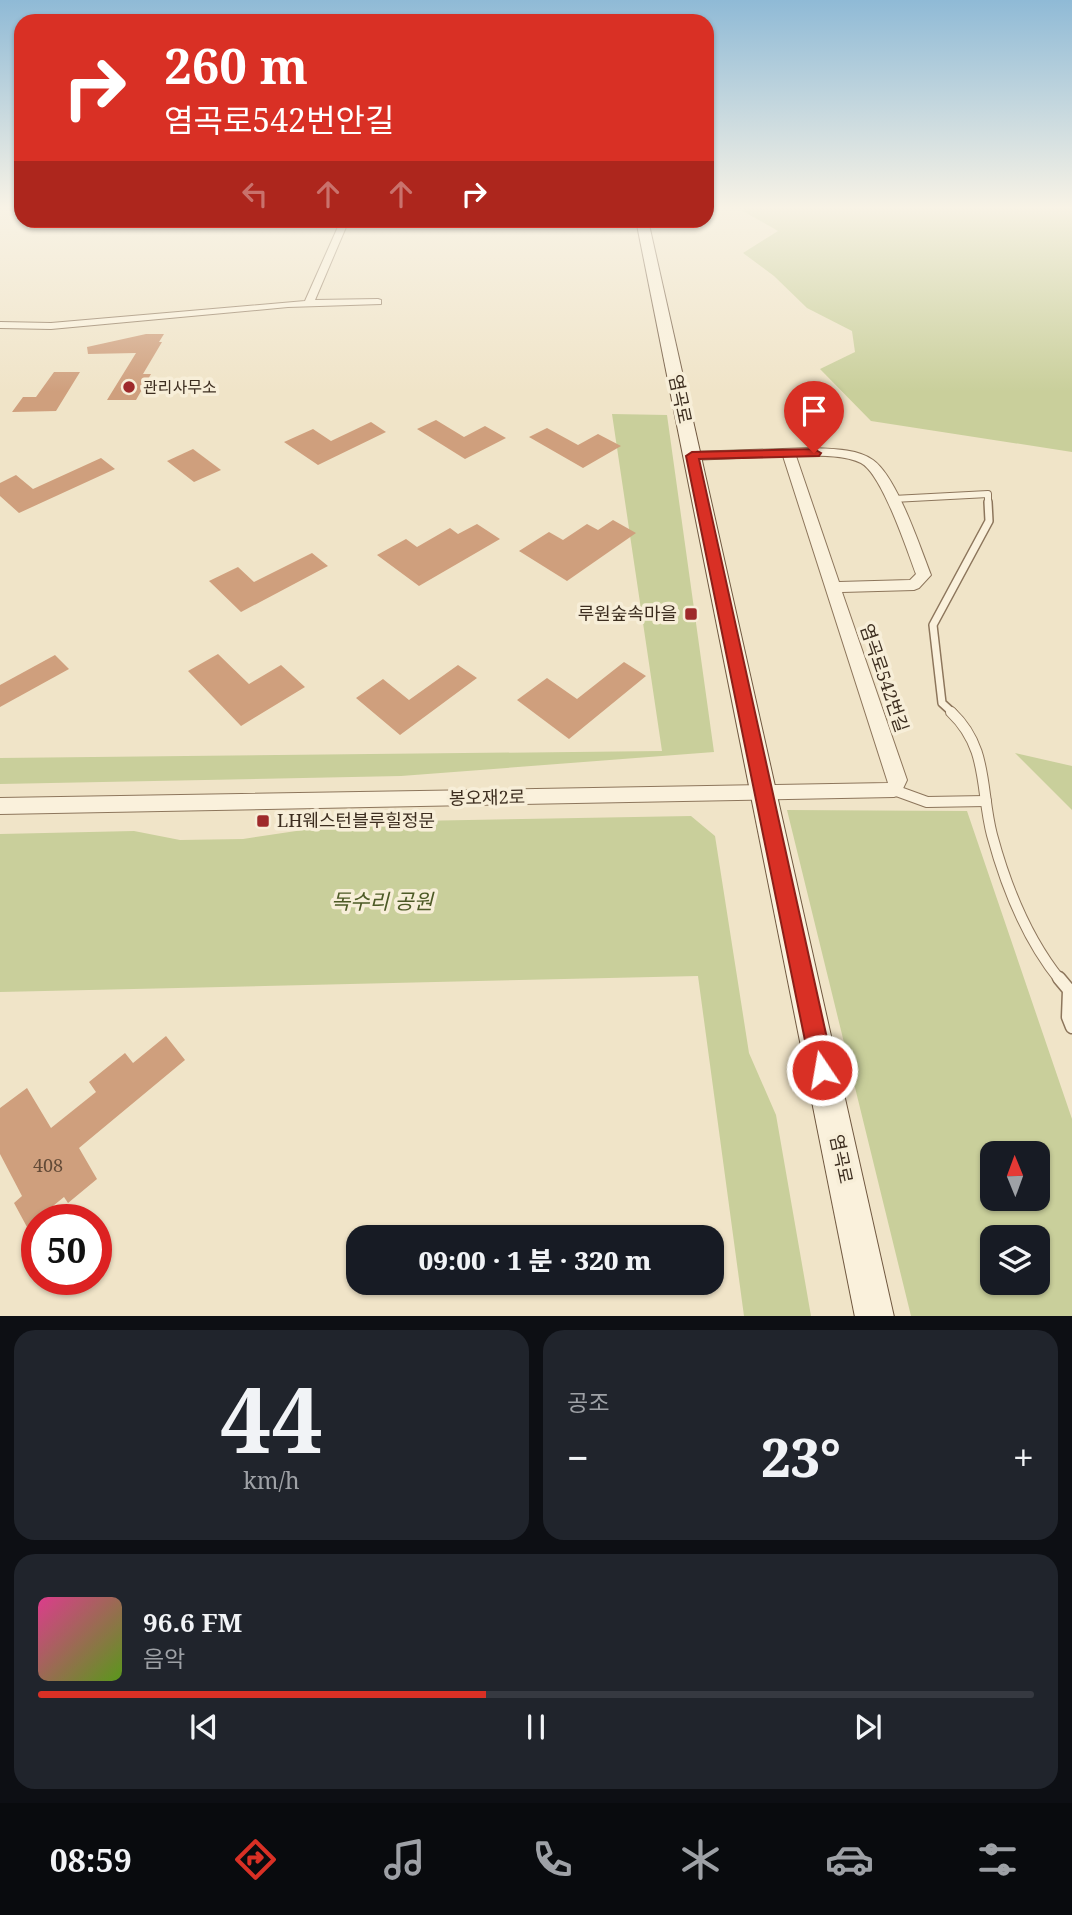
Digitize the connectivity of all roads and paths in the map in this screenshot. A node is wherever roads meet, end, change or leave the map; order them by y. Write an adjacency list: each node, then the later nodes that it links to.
1 (324, 269): 4 (street)
2 (652, 269): 7 (main road, 염곡로)
3 (378, 302): 4 (street)
4 (309, 303): 5 (street)
5 (0, 325)
6 (789, 454): 7 (street); 8 (street); 9 (street, 염곡로542번길)
7 (692, 456): 11 (main road, 염곡로)
8 (893, 499): 9 (street); 12 (lane)
9 (833, 587): 10 (street, 염곡로542번길)
10 (894, 790): 11 (street); 12 (lane)
11 (763, 792): 13 (street, 봉오재2로); 15 (main road, 염곡로)
12 (986, 801): 14 (lane)
13 (0, 806)
14 (1072, 1027)
15 (875, 1316)

